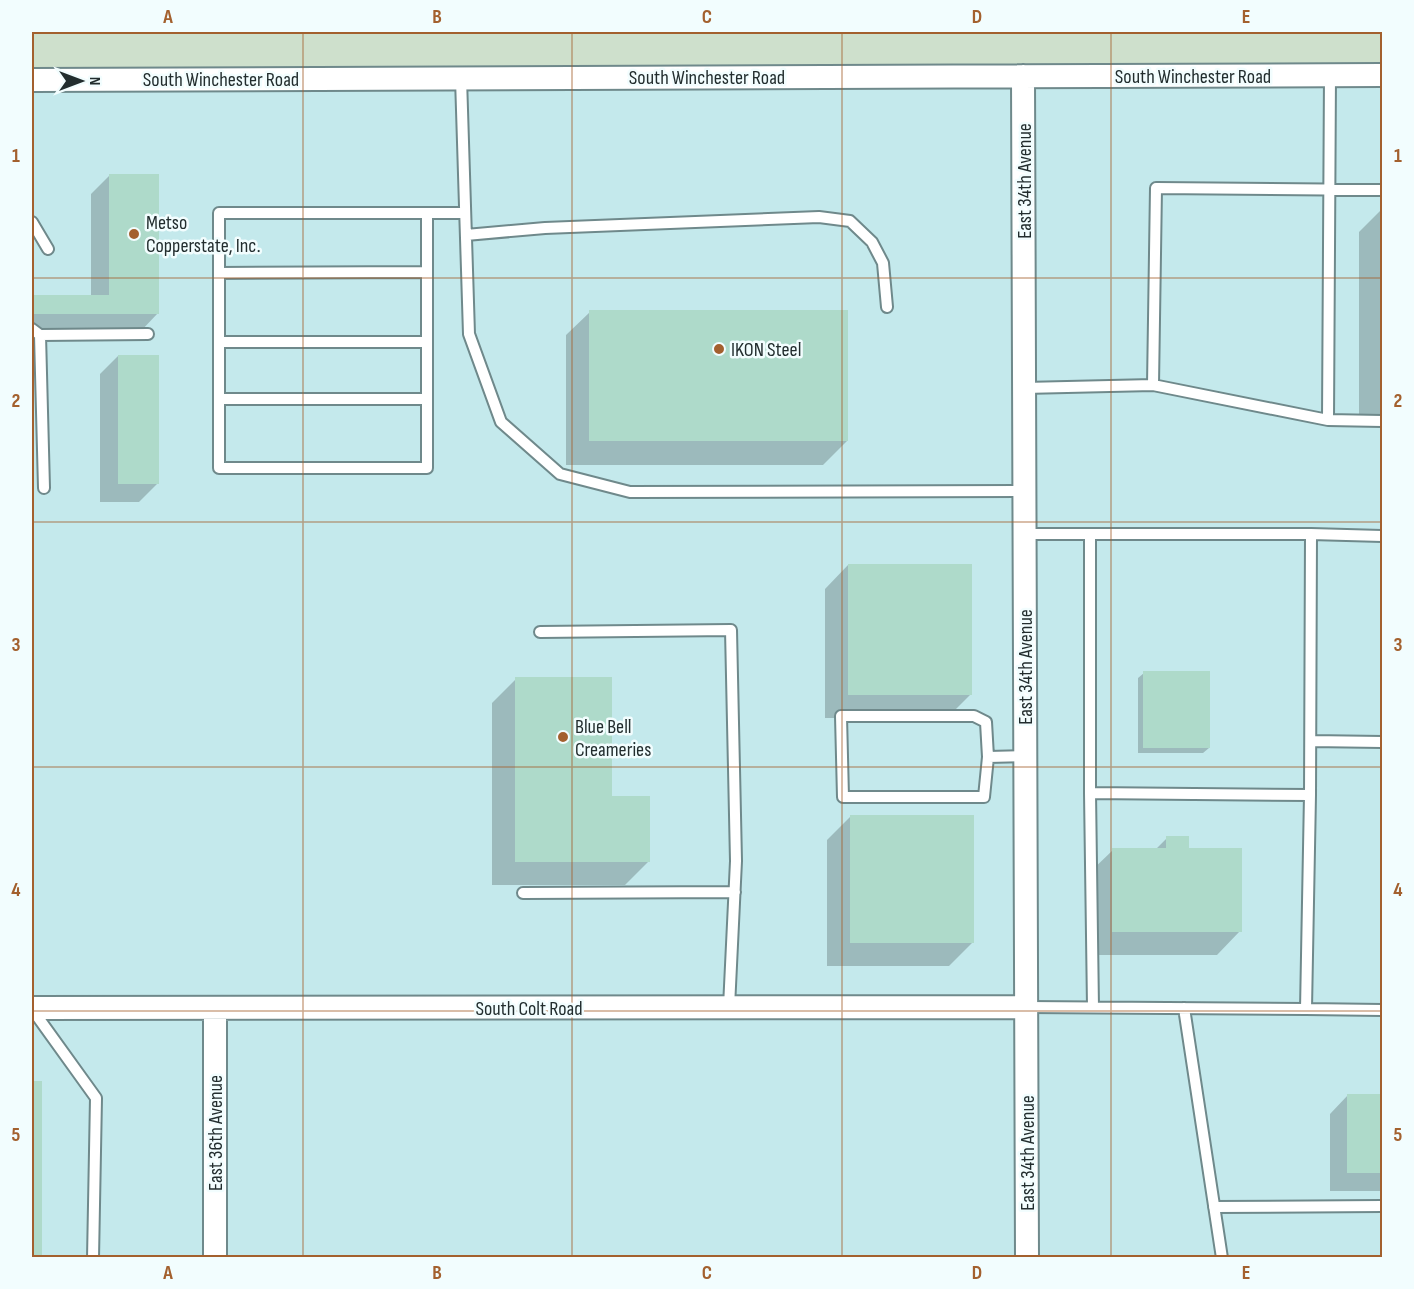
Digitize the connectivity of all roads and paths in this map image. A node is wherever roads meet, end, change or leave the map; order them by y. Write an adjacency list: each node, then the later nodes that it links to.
1 (1330, 75): 2 (street, South Winchester Road); 3 (street, South Winchester Road); 6 (lane)
2 (1383, 75)
3 (1023, 76): 4 (street, South Winchester Road); 21 (street, East 34th Avenue)
4 (461, 78): 5 (street, South Winchester Road); 9 (lane)
5 (32, 80)
6 (1330, 190): 7 (lane); 20 (lane); 24 (lane)
7 (1383, 190)
8 (427, 213): 9 (lane); 13 (lane); 14 (lane)
9 (465, 213): 11 (lane)
10 (32, 222): 12 (lane)
11 (466, 235): 15 (lane); 27 (lane)
12 (48, 249)
13 (427, 272): 14 (lane); 19 (lane)
14 (219, 273): 18 (lane)
15 (887, 307)
16 (36, 332): 17 (lane); 26 (lane)
17 (148, 333)
18 (219, 342): 19 (lane); 22 (lane)
19 (427, 342): 23 (lane)
20 (1153, 386): 21 (lane); 24 (lane)
21 (1024, 388): 27 (street, East 34th Avenue)
22 (219, 399): 23 (lane); 23 (lane)
23 (427, 399)
24 (1328, 420): 25 (lane)
25 (1383, 421)
26 (44, 488)
27 (1025, 491): 28 (street, East 34th Avenue)
28 (1025, 534): 29 (lane); 35 (street, East 34th Avenue)
29 (1090, 534): 30 (lane); 37 (lane)
30 (1311, 534): 31 (lane); 33 (lane)
31 (1383, 536)
32 (540, 632): 39 (lane)
33 (1311, 741): 34 (lane); 38 (lane)
34 (1383, 742)
35 (1025, 756): 36 (lane); 41 (street, East 34th Avenue)
36 (988, 757): 36 (lane)
37 (1090, 793): 38 (lane); 42 (lane)
38 (1310, 795): 47 (lane)
39 (735, 892): 40 (lane); 45 (lane)
40 (523, 893)
41 (1026, 1007): 42 (lane); 45 (street, South Colt Road); 53 (street, East 34th Avenue)
42 (1093, 1007): 46 (lane)
43 (32, 1008): 44 (street, South Colt Road); 51 (lane)
44 (215, 1008): 45 (street, South Colt Road); 52 (street, East 36th Avenue)
45 (729, 1008)
46 (1184, 1008): 47 (lane); 50 (lane)
47 (1306, 1010): 48 (lane)
48 (1383, 1010)
49 (1383, 1206): 50 (lane)
50 (1214, 1207): 54 (lane)
51 (93, 1257)
52 (215, 1257)
53 (1027, 1257)
54 (1222, 1257)

